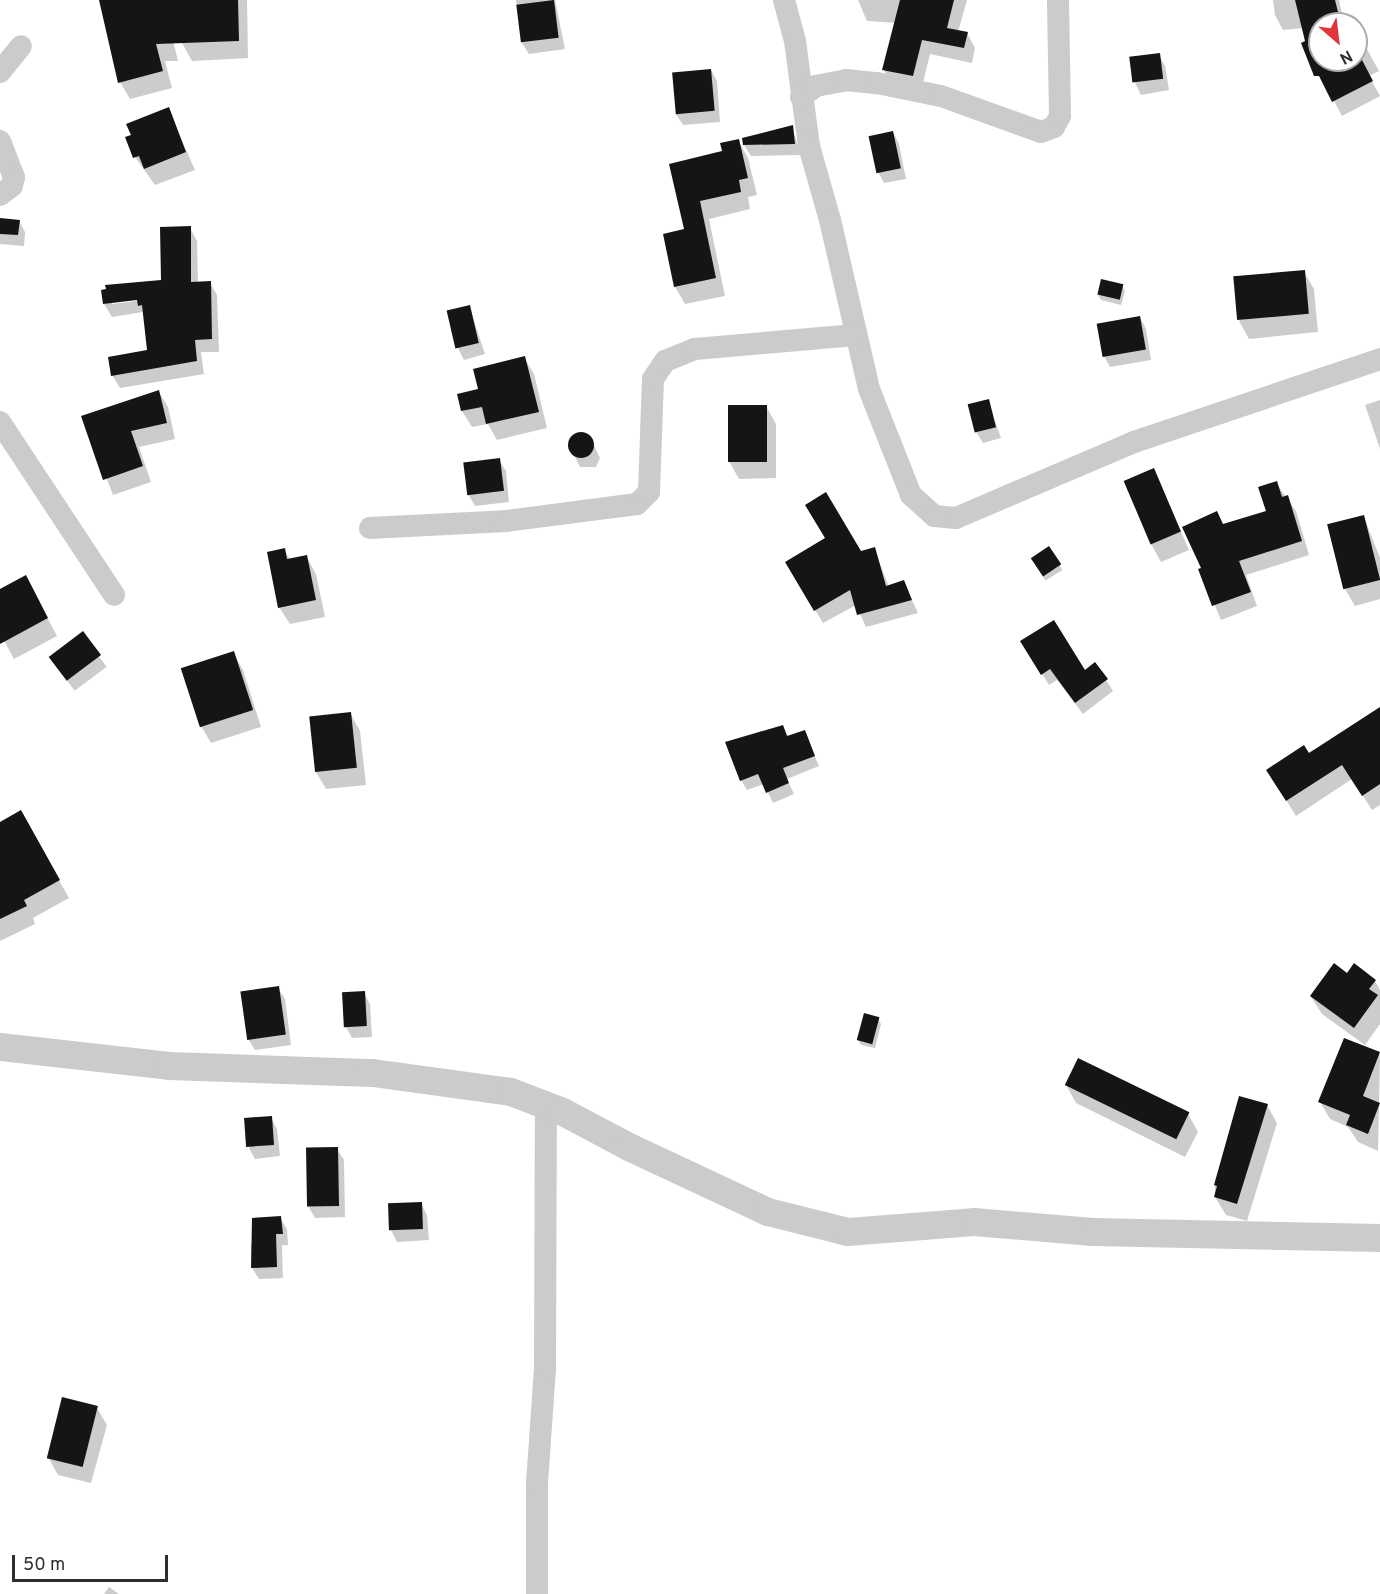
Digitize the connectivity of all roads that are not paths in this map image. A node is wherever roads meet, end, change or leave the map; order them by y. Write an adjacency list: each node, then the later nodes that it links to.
1 (784, 0): 5 (street)
2 (1058, 0): 5 (street)
3 (21, 46): 4 (street)
4 (0, 72)
5 (801, 97): 8 (street)
6 (0, 141): 7 (street)
7 (0, 195)
8 (855, 335): 9 (street); 11 (street)
9 (1380, 359)
10 (0, 422): 12 (street)
11 (370, 528)
12 (114, 595)
13 (0, 1047): 14 (street)
14 (546, 1105): 15 (street); 16 (street)
15 (1380, 1238)
16 (537, 1594)

